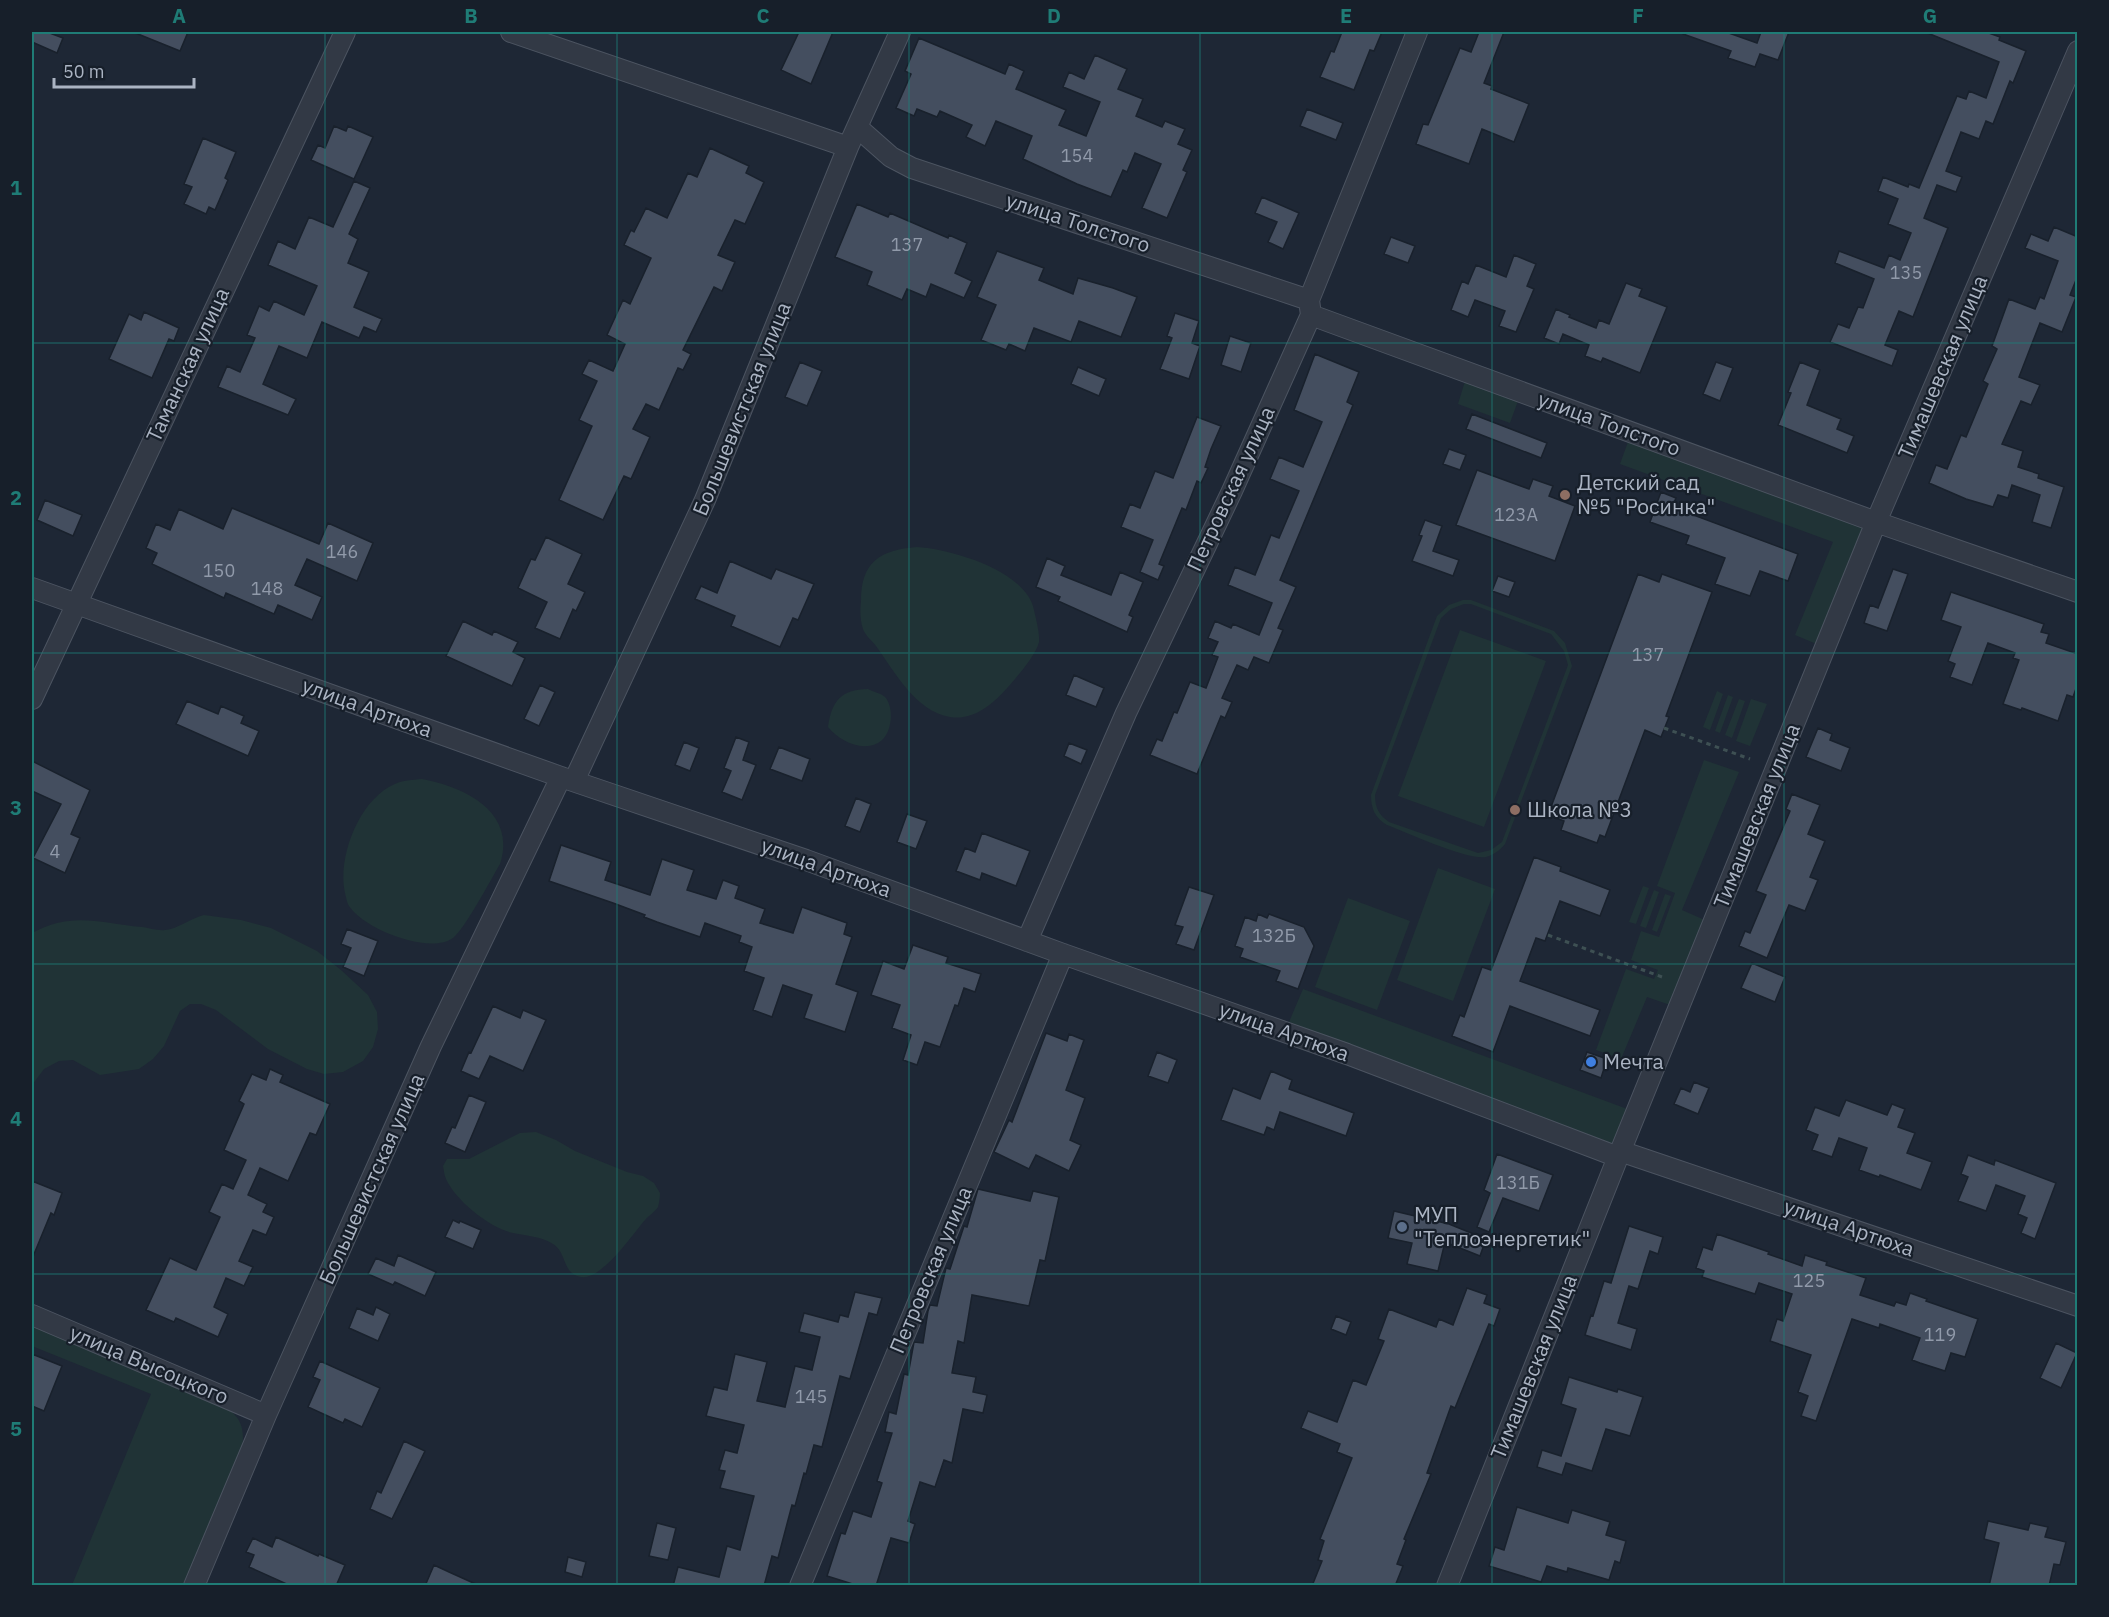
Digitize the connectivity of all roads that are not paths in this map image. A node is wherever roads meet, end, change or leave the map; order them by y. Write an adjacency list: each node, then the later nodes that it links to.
1 (345, 32): 12 (street, Таманская улица)
2 (511, 32): 7 (street)
3 (900, 32): 6 (street, Большевистская улица)
4 (1417, 32): 8 (street, Петровская улица)
5 (2078, 51): 9 (street, Тимашевская улица)
6 (856, 127): 7 (street, Большевистская улица); 8 (street, улица Толстого)
7 (848, 147): 14 (street, Большевистская улица)
8 (1310, 308): 9 (street, улица Толстого); 15 (street, Петровская улица)
9 (1876, 522): 11 (street, улица Толстого); 17 (street, Тимашевская улица)
10 (32, 588): 12 (street, улица Артюха)
11 (2078, 592)
12 (76, 604): 13 (street, Таманская улица); 14 (street, улица Артюха)
13 (32, 699)
14 (567, 779): 15 (street, улица Артюха); 20 (street, Большевистская улица)
15 (1027, 941): 16 (street, улица Артюха)
16 (1063, 954): 17 (street, улица Артюха); 22 (street, Петровская улица)
17 (1619, 1154): 18 (street, улица Артюха); 23 (street, Тимашевская улица)
18 (2078, 1306)
19 (32, 1315): 20 (street, улица Высоцкого)
20 (266, 1415): 21 (street, Большевистская улица)
21 (194, 1586)
22 (800, 1586)
23 (1447, 1586)

